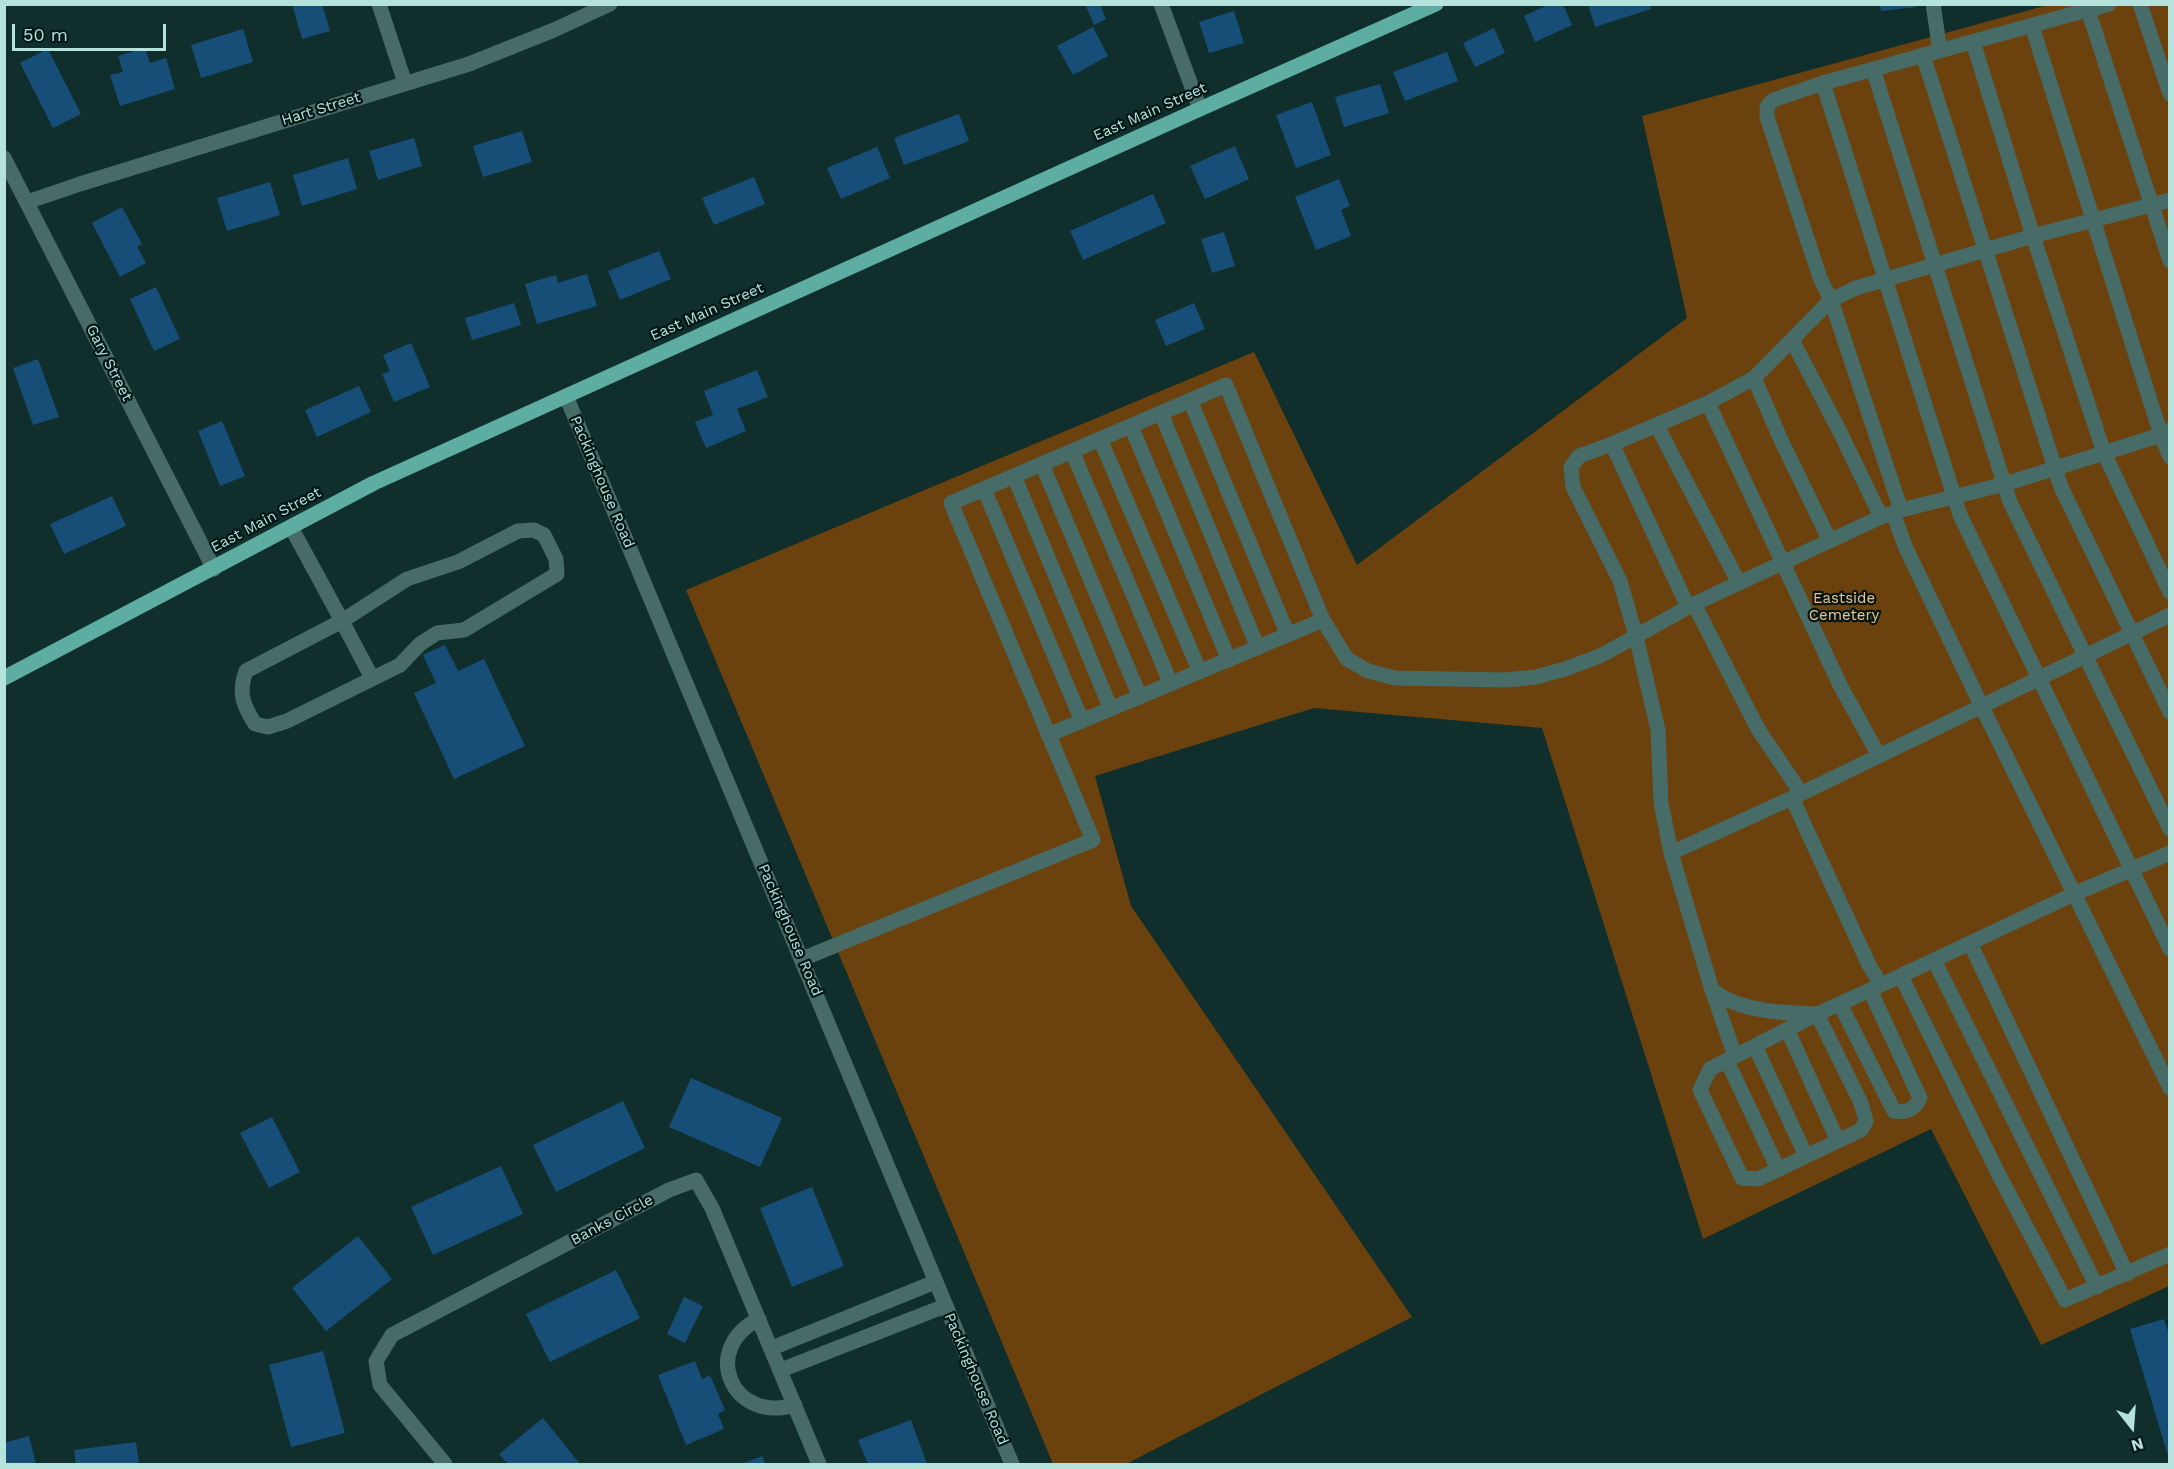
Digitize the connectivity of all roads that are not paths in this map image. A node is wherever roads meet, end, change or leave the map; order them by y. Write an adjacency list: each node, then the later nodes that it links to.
1 (380, 4): 14 (street)
2 (610, 4): 14 (street, Hart Street)
3 (1161, 4): 17 (street)
4 (1436, 4): 17 (main road, East Main Street)
5 (1933, 4): 11 (street)
6 (2109, 4): 8 (street)
7 (2140, 4): 16 (street)
8 (2088, 10): 9 (street); 21 (street)
9 (2032, 26): 10 (street); 22 (street)
10 (1973, 42): 11 (street); 23 (street)
11 (1940, 51): 12 (street)
12 (1923, 55): 13 (street); 24 (street)
13 (1874, 69): 15 (street); 26 (street)
14 (405, 83): 20 (street, Hart Street)
15 (1823, 83): 27 (street); 28 (street)
16 (2169, 94)
17 (1200, 109): 31 (main road, East Main Street)
18 (4, 158): 20 (street, Gary Street)
19 (2169, 200): 21 (street)
20 (27, 202): 53 (street, Gary Street)
21 (2151, 205): 22 (street); 25 (street)
22 (2094, 220): 23 (street); 37 (street)
23 (2033, 236): 24 (street); 41 (street)
24 (1985, 251): 26 (street); 44 (street)
25 (2169, 261)
26 (1934, 264): 27 (street); 46 (street)
27 (1885, 279): 28 (street); 48 (street)
28 (1831, 300): 29 (street); 49 (street)
29 (1792, 340): 30 (street); 49 (street)
30 (1754, 378): 33 (street); 51 (street)
31 (566, 396): 50 (main road, East Main Street); 86 (street, Packinghouse Road)
32 (1190, 400): 34 (street); 58 (street); 61 (street)
33 (1708, 403): 36 (street); 52 (street)
34 (1161, 413): 35 (street); 63 (street)
35 (1131, 426): 38 (street); 65 (street)
36 (1657, 426): 39 (street); 54 (street)
37 (2165, 432): 41 (street); 42 (street)
38 (1100, 439): 40 (street); 66 (street)
39 (1612, 444): 56 (street); 62 (street)
40 (1072, 451): 43 (street); 70 (street)
41 (2104, 453): 44 (street); 55 (street)
42 (2169, 457)
43 (1042, 464): 45 (street); 71 (street)
44 (2054, 469): 46 (street); 60 (street)
45 (1014, 476): 47 (street); 73 (street)
46 (2005, 484): 48 (street); 64 (street)
47 (984, 489): 75 (street); 76 (street)
48 (1953, 497): 49 (street); 67 (street)
49 (1891, 513): 51 (street); 72 (street)
50 (291, 527): 53 (main road, East Main Street); 59 (street)
51 (1830, 541): 52 (street)
52 (1782, 563): 54 (street); 77 (street)
53 (214, 568): 68 (main road, East Main Street)
54 (1739, 583): 56 (street)
55 (2169, 592)
56 (1691, 605): 62 (street); 78 (street)
57 (2169, 615): 60 (street)
58 (1323, 620): 61 (street); 62 (street)
59 (342, 621): 69 (street); 69 (street); 69 (street)
60 (2131, 634): 64 (street); 74 (street)
61 (1288, 635): 63 (street)
62 (1636, 636): 80 (street)
63 (1258, 648): 65 (street)
64 (2084, 655): 67 (street); 79 (street)
65 (1229, 660): 66 (street)
66 (1200, 672): 70 (street)
67 (2038, 677): 72 (street); 82 (street)
68 (4, 678)
69 (372, 678)
70 (1171, 684): 71 (street)
71 (1140, 697): 73 (street)
72 (1981, 705): 77 (street); 83 (street)
73 (1111, 709): 75 (street)
74 (2169, 712)
75 (1082, 721): 76 (street)
76 (1048, 735): 86 (street)
77 (1878, 754): 78 (street)
78 (1796, 795): 80 (street); 89 (street)
79 (2169, 829)
80 (1671, 853): 90 (street)
81 (2169, 853): 82 (street)
82 (2131, 870): 83 (street); 85 (street)
83 (2074, 894): 84 (street); 96 (street)
84 (1970, 943): 87 (street); 101 (street)
85 (2169, 949)
86 (802, 959): 102 (street, Packinghouse Road)
87 (1934, 960): 88 (street); 103 (street)
88 (1901, 976): 89 (street); 103 (street)
89 (1875, 987): 91 (street); 91 (street)
90 (1712, 990): 92 (street); 95 (street)
91 (1840, 1004): 92 (street)
92 (1817, 1014): 93 (street); 97 (street)
93 (1787, 1029): 94 (street); 97 (street)
94 (1755, 1046): 95 (street); 98 (street)
95 (1731, 1059): 99 (street); 99 (street)
96 (2169, 1088)
97 (1838, 1141): 98 (street)
98 (1806, 1156): 99 (street)
99 (1778, 1169)
100 (2169, 1254): 101 (street)
101 (2127, 1274): 103 (street)
102 (935, 1282): 104 (street, Packinghouse Road); 106 (street)
103 (2097, 1287)
104 (945, 1306): 107 (street); 111 (street, Packinghouse Road)
105 (759, 1318): 106 (street, Banks Circle); 108 (street); 109 (street, Banks Circle)
106 (772, 1348): 107 (street, Banks Circle)
107 (781, 1370): 108 (street, Banks Circle)
108 (795, 1405): 110 (street, Banks Circle)
109 (445, 1464)
110 (819, 1464)
111 (1012, 1464)

